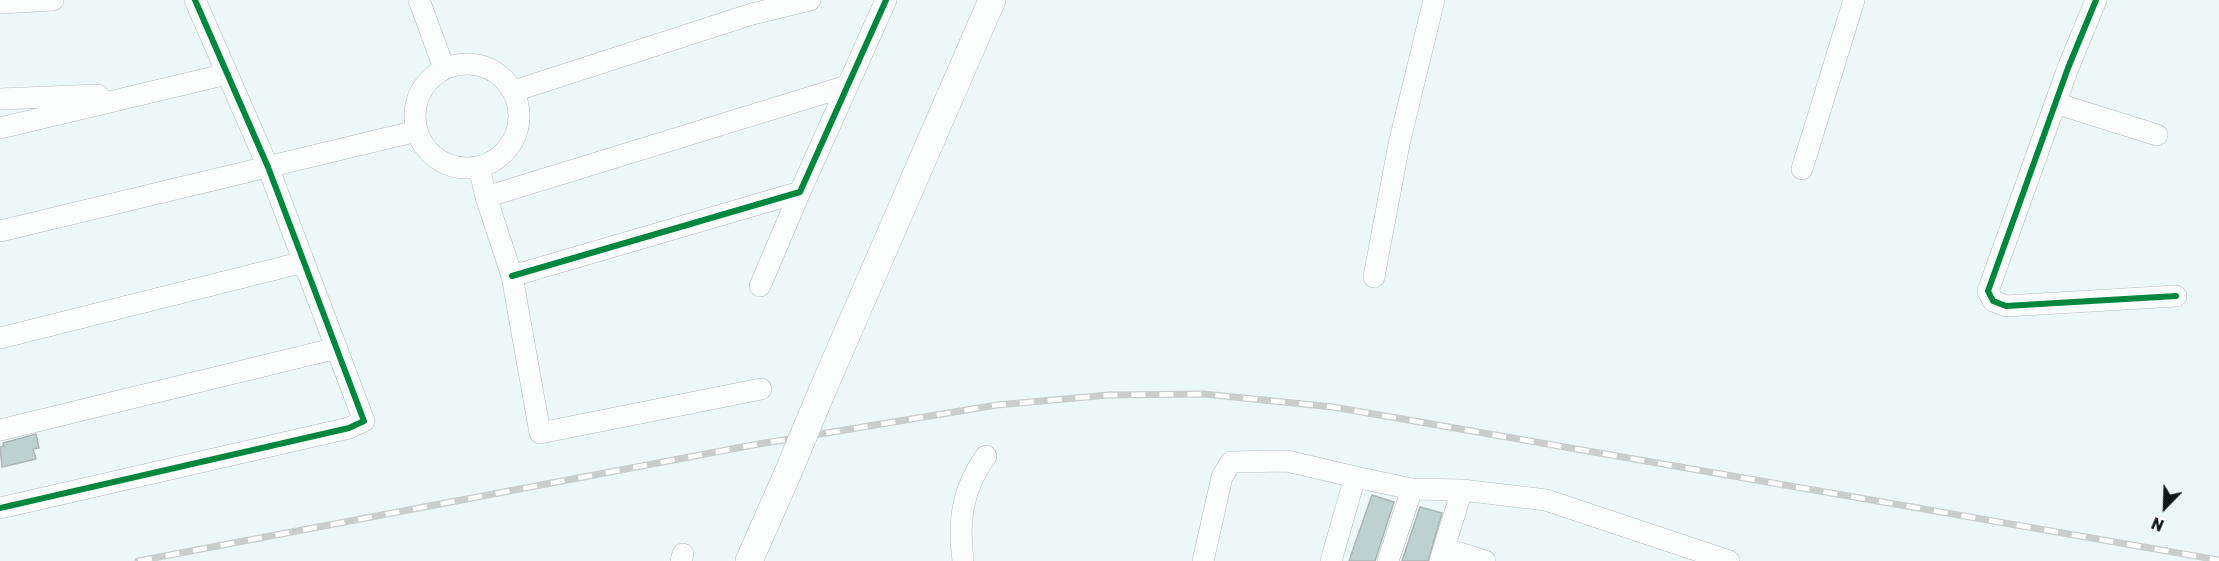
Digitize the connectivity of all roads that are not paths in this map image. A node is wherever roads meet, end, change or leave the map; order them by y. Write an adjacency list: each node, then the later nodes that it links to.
1 (53, 0): 10 (street)
2 (195, 0): 12 (street)
3 (418, 0): 11 (street)
4 (810, 0): 14 (street)
5 (886, 0): 13 (street)
6 (993, 0): 42 (main road, bridge)
7 (1434, 0): 29 (street)
8 (1854, 0): 23 (street)
9 (2096, 0): 17 (street)
10 (0, 3)
11 (444, 68): 14 (street); 19 (street)
12 (228, 74): 15 (street); 21 (street)
13 (847, 86): 24 (street); 25 (street)
14 (514, 91): 22 (street)
15 (147, 93): 16 (street); 18 (street)
16 (0, 99)
17 (2055, 103): 20 (street); 31 (street)
18 (0, 128)
19 (417, 131): 21 (street); 22 (street)
20 (2157, 135)
21 (268, 167): 26 (street); 27 (street)
22 (479, 167): 25 (street)
23 (1802, 169)
24 (800, 192): 28 (street); 30 (street)
25 (486, 197): 28 (street)
26 (0, 231)
27 (304, 262): 32 (street); 33 (street)
28 (512, 276): 34 (street)
29 (1374, 277)
30 (760, 286)
31 (2176, 296)
32 (0, 338)
33 (337, 348): 35 (street); 40 (street)
34 (761, 389)
35 (0, 430)
36 (986, 456): 43 (street)
37 (1355, 477): 38 (street); 44 (street); 45 (street)
38 (1412, 489): 39 (street); 46 (street)
39 (1462, 490): 41 (street); 48 (street)
40 (0, 508)
41 (1442, 555): 47 (street)
42 (749, 561)
43 (963, 561)
44 (1203, 561)
45 (1331, 561)
46 (1388, 561)
47 (1485, 561)
48 (1729, 561)

